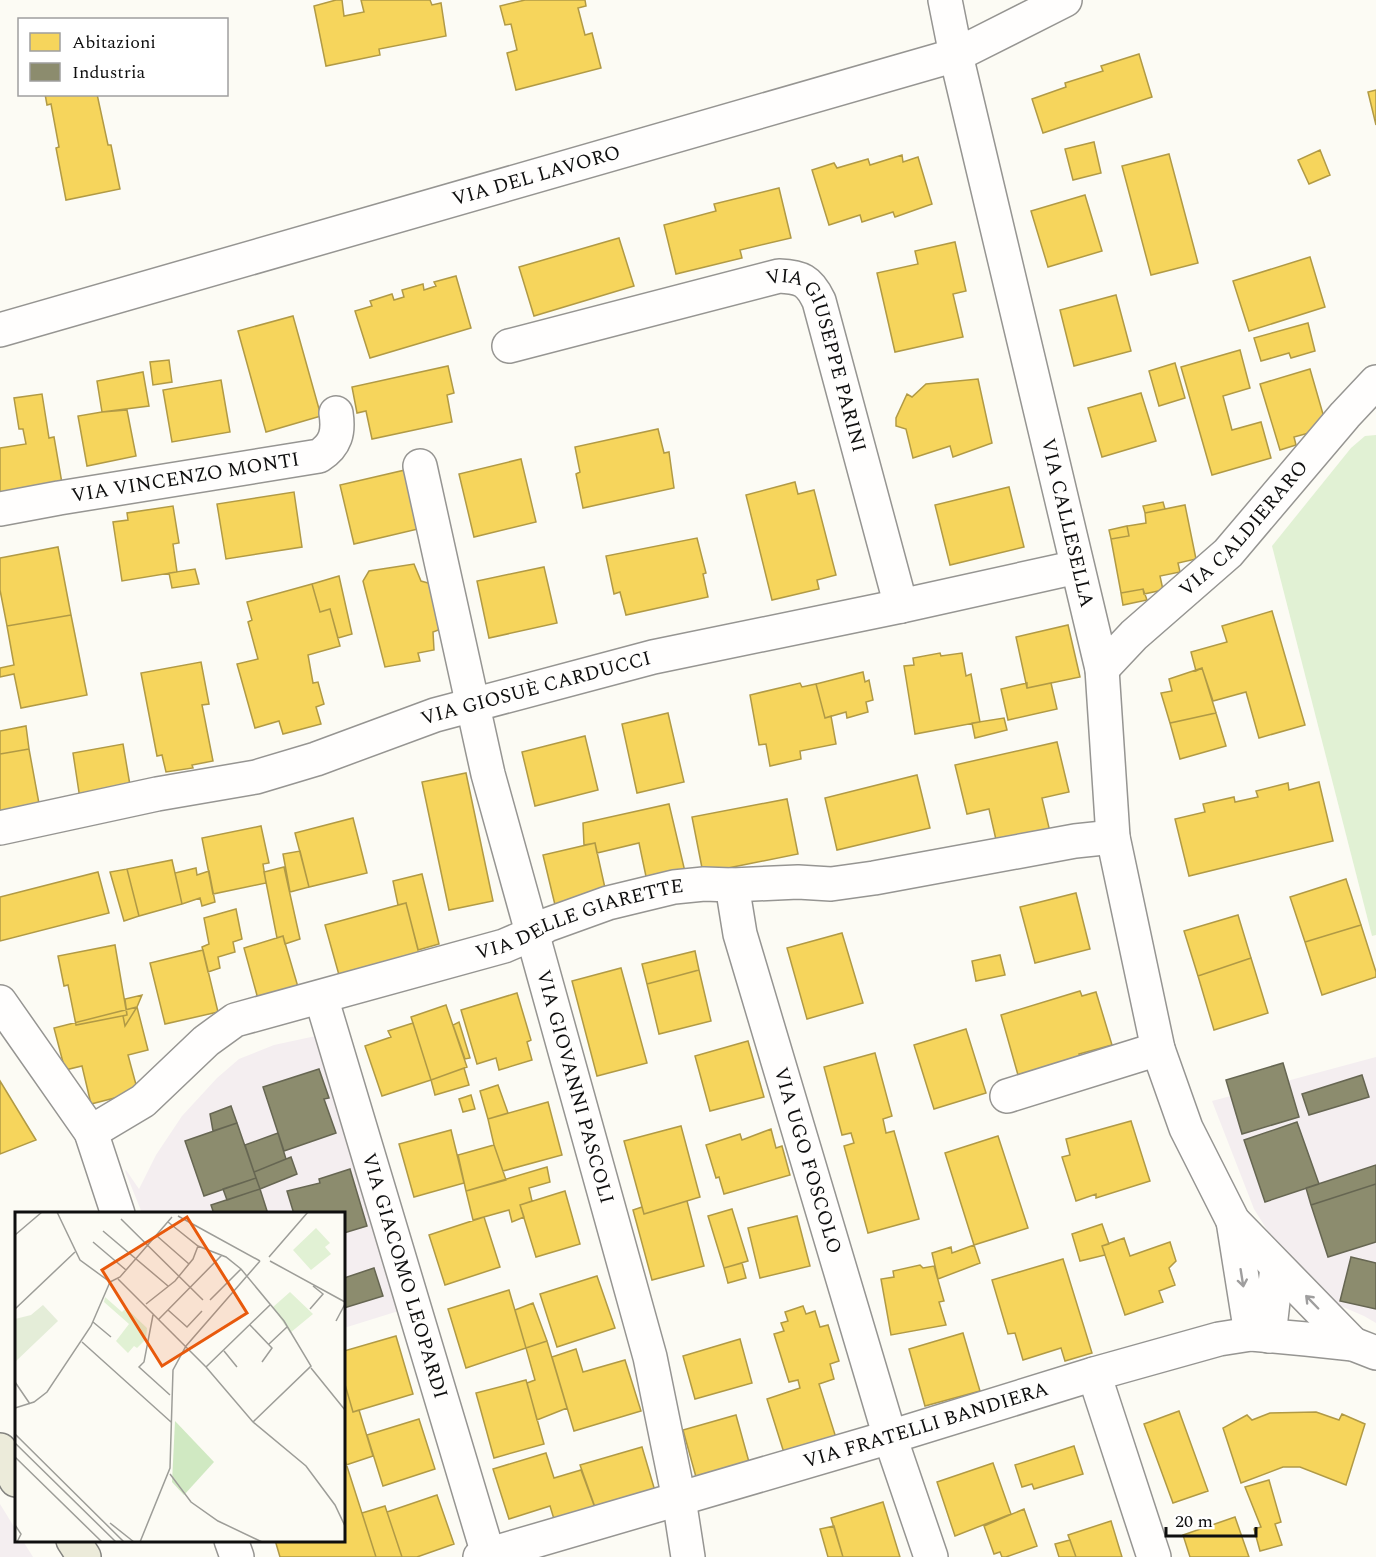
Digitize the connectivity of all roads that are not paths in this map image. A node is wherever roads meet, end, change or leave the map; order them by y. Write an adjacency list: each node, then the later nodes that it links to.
1 (945, 0): 3 (street, VIA CALLESELLA)
2 (1065, 0): 3 (street, VIA DEL LAVORO)
3 (956, 55): 4 (street, VIA DEL LAVORO); 10 (street, VIA CALLESELLA)
4 (0, 330)
5 (509, 346): 11 (street, VIA GIUSEPPE PARINI)
6 (1376, 382): 12 (street, VIA CALDIERARO)
7 (336, 413): 9 (street, VIA VINCENZO MONTI)
8 (420, 466): 13 (street, VIA GIOVANNI PASCOLI)
9 (0, 509)
10 (1077, 567): 11 (street, VIA GIOSUÈ CARDUCCI); 12 (street, VIA CALLESELLA)
11 (901, 606): 13 (street, VIA GIOSUÈ CARDUCCI)
12 (1102, 669): 15 (street, VIA CALLESELLA)
13 (474, 704): 14 (street, VIA GIOSUÈ CARDUCCI); 17 (street, VIA GIOVANNI PASCOLI)
14 (0, 828)
15 (1113, 837): 16 (street, VIA DELLE GIARETTE); 20 (street, VIA CALLESELLA)
16 (732, 885): 17 (street, VIA DELLE GIARETTE); 30 (street, VIA UGO FOSCOLO)
17 (532, 934): 18 (street, VIA DELLE GIARETTE); 34 (street, VIA GIOVANNI PASCOLI)
18 (321, 997): 22 (street, VIA DELLE GIARETTE); 38 (street, VIA GIACOMO LEOPARDI)
19 (0, 1002): 22 (street)
20 (1158, 1049): 21 (street); 24 (street, VIA CALLESELLA)
21 (1007, 1096)
22 (91, 1132): 23 (street)
23 (117, 1212)
24 (1233, 1221): 25 (street, VIA CALLESELLA); 26 (street, VIA CALLESELLA, one-way to 26)
25 (1277, 1267): 26 (street); 27 (street, VIA CALLESELLA, one-way to 25)
26 (1260, 1335): 27 (street, VIA FRATELLI BANDIERA); 28 (street, VIA FRATELLI BANDIERA)
27 (1364, 1348)
28 (1094, 1374): 30 (street, VIA FRATELLI BANDIERA); 44 (street)
29 (0, 1437): 32 (main road)
30 (890, 1437): 34 (street, VIA FRATELLI BANDIERA); 43 (street, VIA UGO FOSCOLO)
31 (0, 1450): 33 (main road)
32 (15, 1460)
33 (15, 1478)
34 (679, 1499): 38 (street, VIA FRATELLI BANDIERA); 42 (street, VIA GIOVANNI PASCOLI)
35 (50, 1542): 39 (main road)
36 (74, 1542): 40 (main road)
37 (232, 1542): 41 (street)
38 (484, 1556)
39 (58, 1557)
40 (84, 1557)
41 (237, 1557)
42 (688, 1557)
43 (931, 1557)
44 (1155, 1557)

